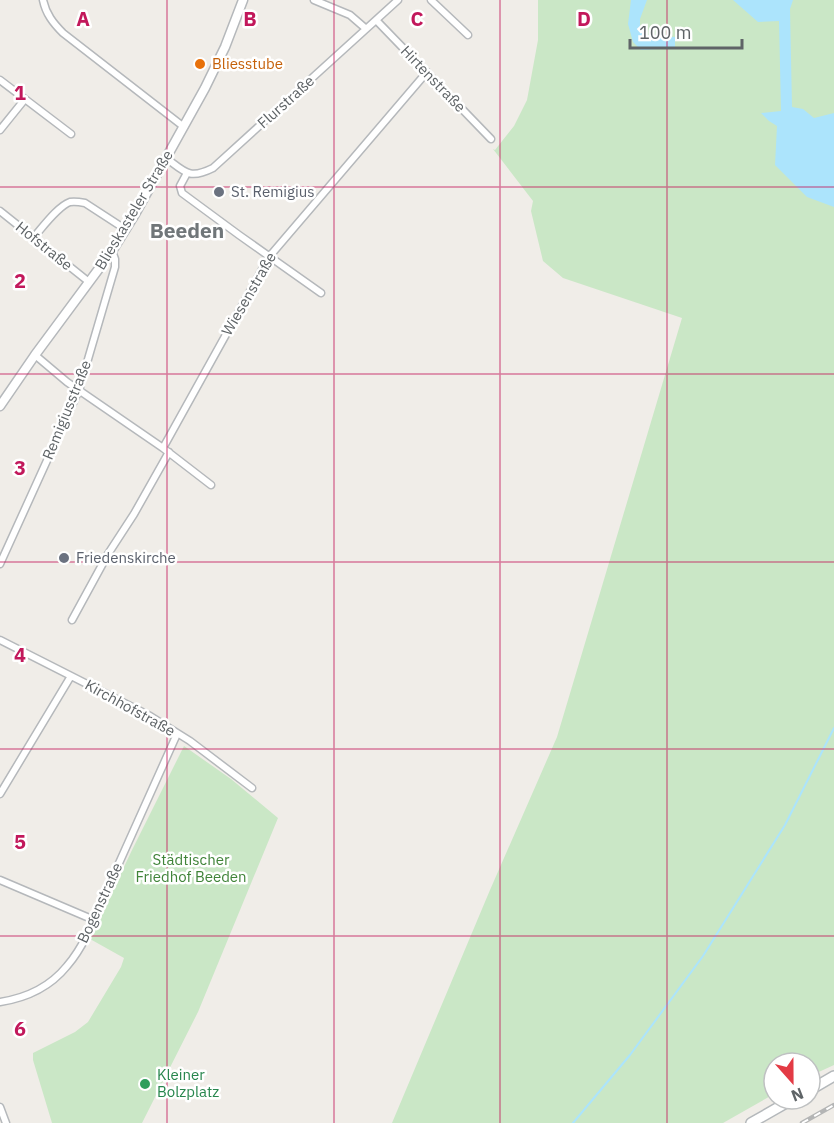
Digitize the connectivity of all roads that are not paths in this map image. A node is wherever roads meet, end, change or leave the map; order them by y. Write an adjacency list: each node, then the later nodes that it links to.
1 (43, 0): 12 (street)
2 (243, 0): 12 (street, Blieskasteler Straße)
3 (314, 0): 7 (street)
4 (398, 0): 6 (street, Flurstraße)
5 (431, 0): 8 (street)
6 (376, 20): 7 (street, Flurstraße); 9 (street, Hirtenstraße)
7 (366, 28): 17 (street, Flurstraße)
8 (468, 35)
9 (426, 72): 15 (street, Hirtenstraße); 22 (street, Wiesenstraße)
10 (0, 80): 11 (street)
11 (25, 99): 13 (street); 14 (street)
12 (184, 127): 16 (street, Blieskasteler Straße)
13 (0, 130)
14 (71, 135)
15 (491, 139)
16 (166, 158): 17 (street); 19 (street, Blieskasteler Straße)
17 (187, 174): 22 (street)
18 (0, 211): 20 (street, Hofstraße)
19 (125, 229): 20 (street); 21 (street, Blieskasteler Straße)
20 (34, 237): 23 (street, Hofstraße)
21 (112, 251): 23 (street, Blieskasteler Straße); 26 (street, Remigiusstraße)
22 (269, 257): 24 (street); 28 (street, Wiesenstraße)
23 (89, 282): 25 (street, Blieskasteler Straße)
24 (321, 293)
25 (35, 355): 26 (street); 27 (street, Blieskasteler Straße)
26 (79, 390): 28 (street); 30 (street, Remigiusstraße)
27 (0, 406)
28 (166, 450): 29 (street); 31 (street, Wiesenstraße)
29 (211, 485)
30 (0, 564)
31 (72, 620)
32 (0, 640): 33 (street, Kirchhofstraße)
33 (71, 676): 34 (street, Kirchhofstraße); 36 (street)
34 (177, 734): 35 (street, Kirchhofstraße); 38 (street, Bogenstraße)
35 (252, 788)
36 (0, 794)
37 (0, 880): 38 (street)
38 (94, 920): 39 (street, Bogenstraße)
39 (0, 1002)
40 (0, 1107): 42 (street)
41 (772, 1111): 43 (main road)
42 (6, 1123)
43 (751, 1123)

